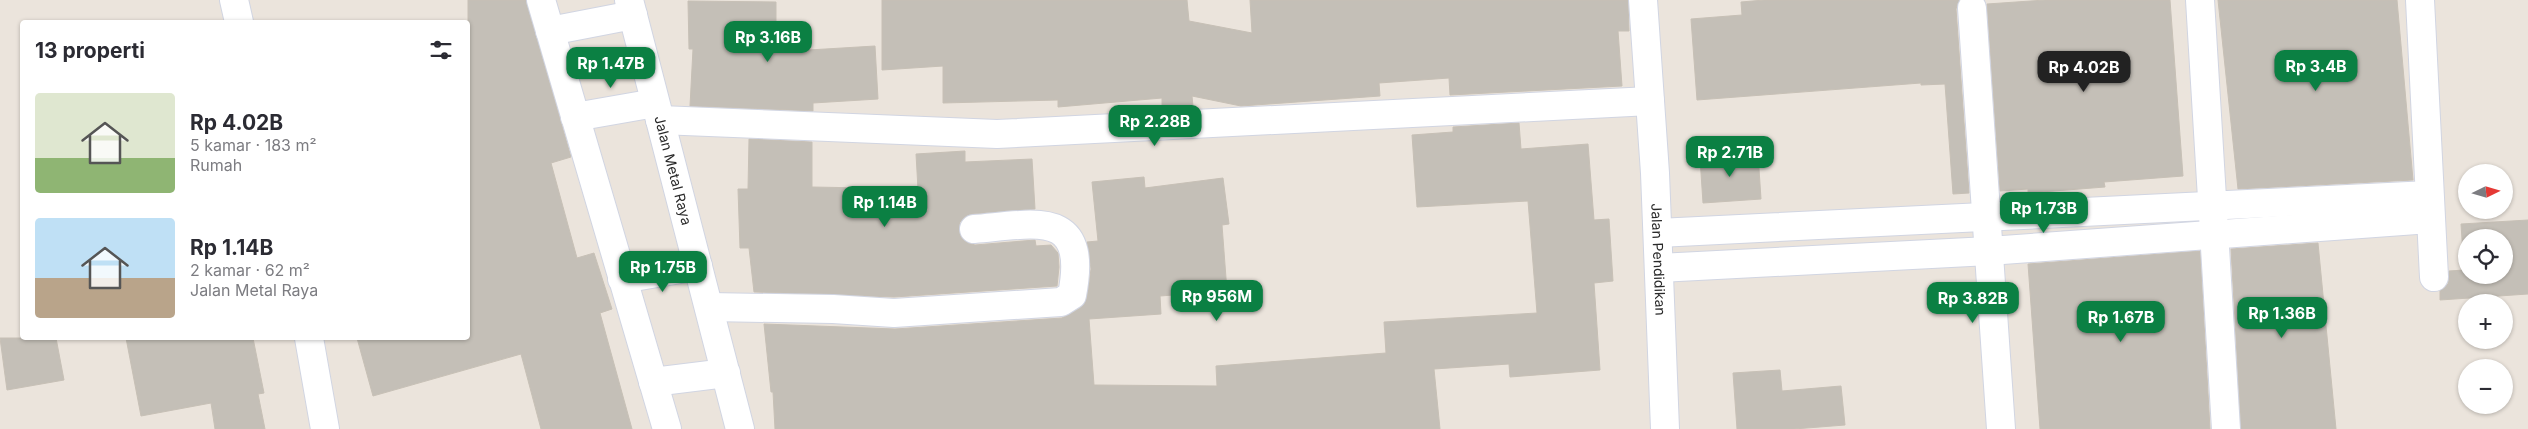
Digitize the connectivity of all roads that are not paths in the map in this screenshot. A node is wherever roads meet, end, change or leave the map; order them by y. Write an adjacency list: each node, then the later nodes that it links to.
1 (234, 0): 8 (street)
2 (541, 0): 9 (street)
3 (1643, 0): 10 (street, Jalan Pendidikan)
4 (2200, 0): 13 (street)
5 (2420, 0): 14 (street)
6 (631, 7): 9 (street); 11 (street, Jalan Metal Raya)
7 (1972, 8): 15 (street)
8 (239, 20)
9 (550, 31): 12 (street)
10 (1650, 101): 11 (street); 17 (street, Jalan Pendidikan)
11 (658, 111): 12 (street); 20 (street, Jalan Metal Raya)
12 (575, 117): 23 (street)
13 (2211, 205): 14 (street); 15 (street); 18 (street)
14 (2429, 207): 18 (street); 22 (street)
15 (1987, 216): 17 (street); 19 (street)
16 (974, 229): 24 (street)
17 (1658, 233): 21 (street, Jalan Pendidikan)
18 (2215, 236): 19 (street); 33 (street)
19 (1989, 251): 21 (street); 32 (street)
20 (698, 266): 23 (street); 24 (street, Jalan Metal Raya)
21 (1659, 268): 31 (street, Jalan Pendidikan)
22 (2434, 277)
23 (622, 279): 27 (street)
24 (709, 307): 26 (street, Jalan Metal Raya)
25 (309, 340): 28 (street)
26 (726, 373): 27 (street); 30 (street, Jalan Metal Raya)
27 (652, 382): 29 (street)
28 (325, 429)
29 (667, 429)
30 (740, 429)
31 (1665, 429)
32 (2001, 429)
33 (2226, 429)

